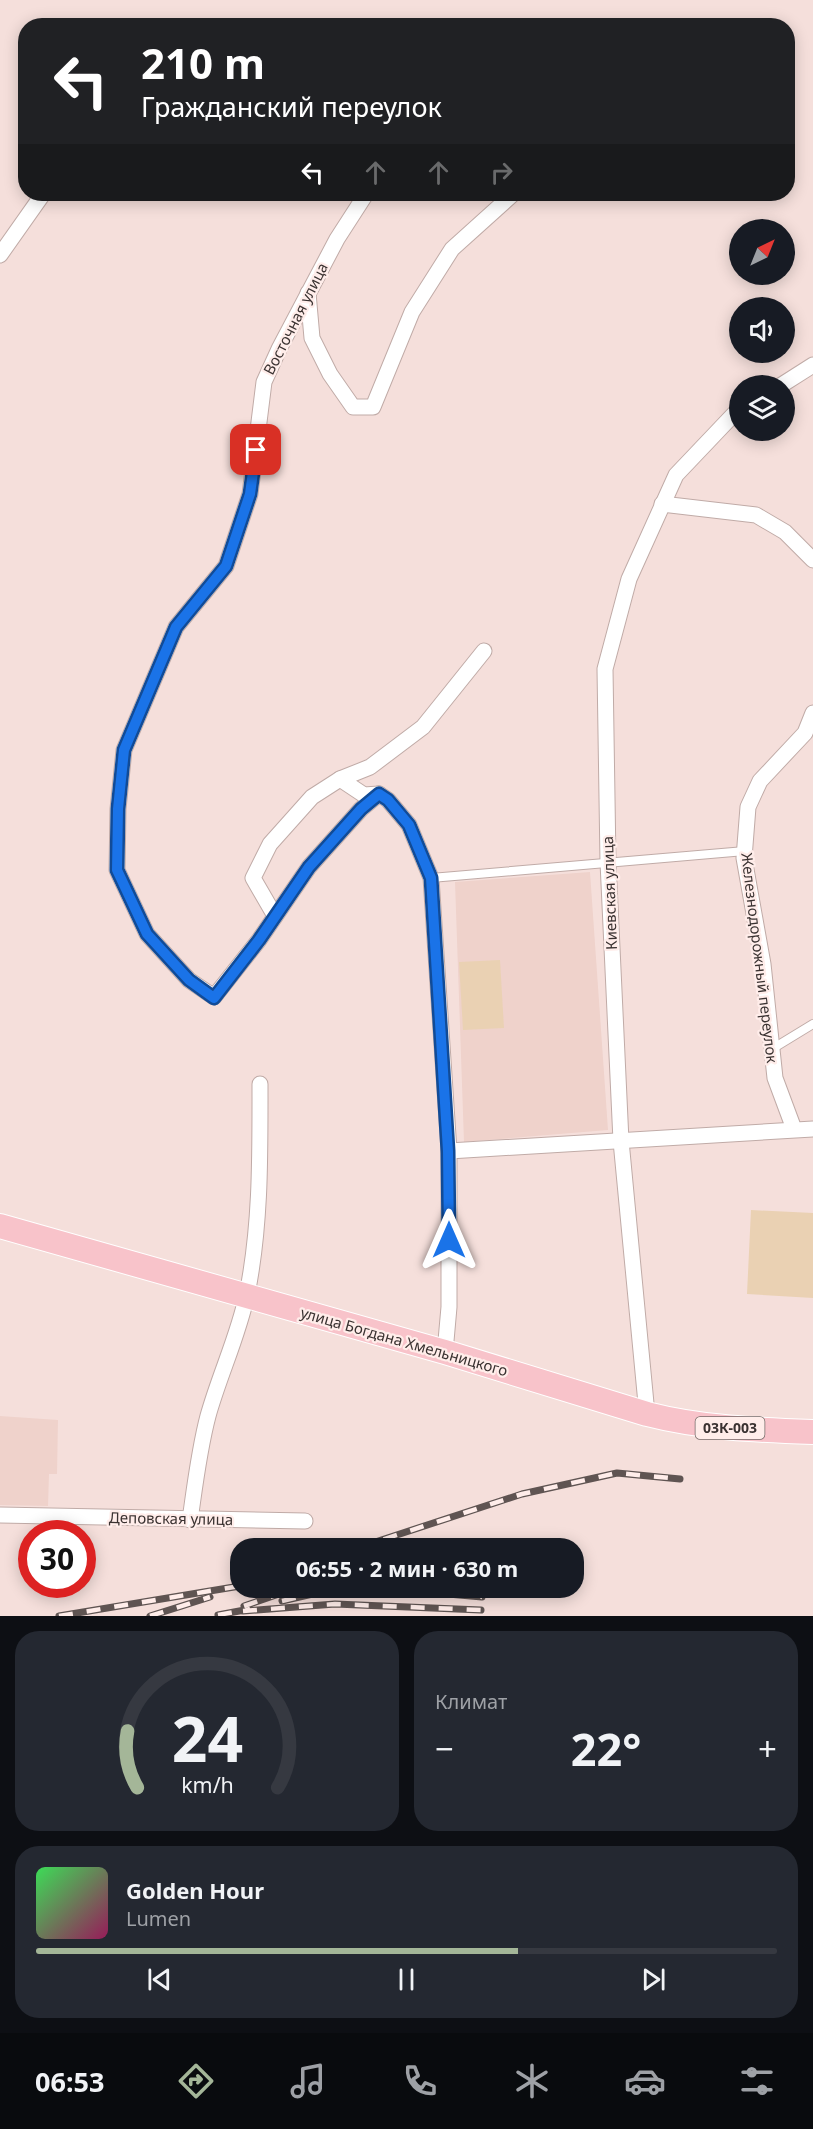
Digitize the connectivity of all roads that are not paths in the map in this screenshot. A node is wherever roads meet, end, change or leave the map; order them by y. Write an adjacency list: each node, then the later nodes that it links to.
1 (39, 201): 4 (street)
2 (361, 201): 5 (street, Восточная улица)
3 (505, 201): 5 (street)
4 (0, 255)
5 (308, 293): 18 (street, Восточная улица)
6 (813, 365): 7 (street)
7 (795, 376)
8 (729, 419): 9 (street, Киевская улица)
9 (662, 504): 10 (street); 16 (street, Киевская улица)
10 (813, 560)
11 (484, 651): 13 (street)
12 (813, 713): 15 (street, Железнодорожный переулок)
13 (340, 779): 14 (street); 18 (street)
14 (379, 794): 17 (street); 18 (street)
15 (744, 851): 16 (lane); 20 (street, Железнодорожный переулок)
16 (608, 862): 17 (lane); 24 (street, Киевская улица)
17 (431, 878): 25 (street)
18 (275, 916)
19 (813, 1024): 20 (lane)
20 (772, 1049): 22 (street, Железнодорожный переулок)
21 (261, 1084): 27 (street)
22 (794, 1130): 23 (street); 24 (street)
23 (813, 1130)
24 (621, 1141): 25 (street); 29 (street, Киевская улица)
25 (448, 1151): 28 (street)
26 (0, 1226): 27 (main road, улица Богдана Хмельницкого)
27 (247, 1296): 28 (main road, улица Богдана Хмельницкого); 32 (street)
28 (445, 1352): 29 (main road, улица Богдана Хмельницкого)
29 (647, 1414): 30 (main road, улица Богдана Хмельницкого / 03К-003)
30 (813, 1432)
31 (0, 1515): 32 (street, Деповская улица)
32 (190, 1520): 33 (street, Деповская улица)
33 (305, 1521)

